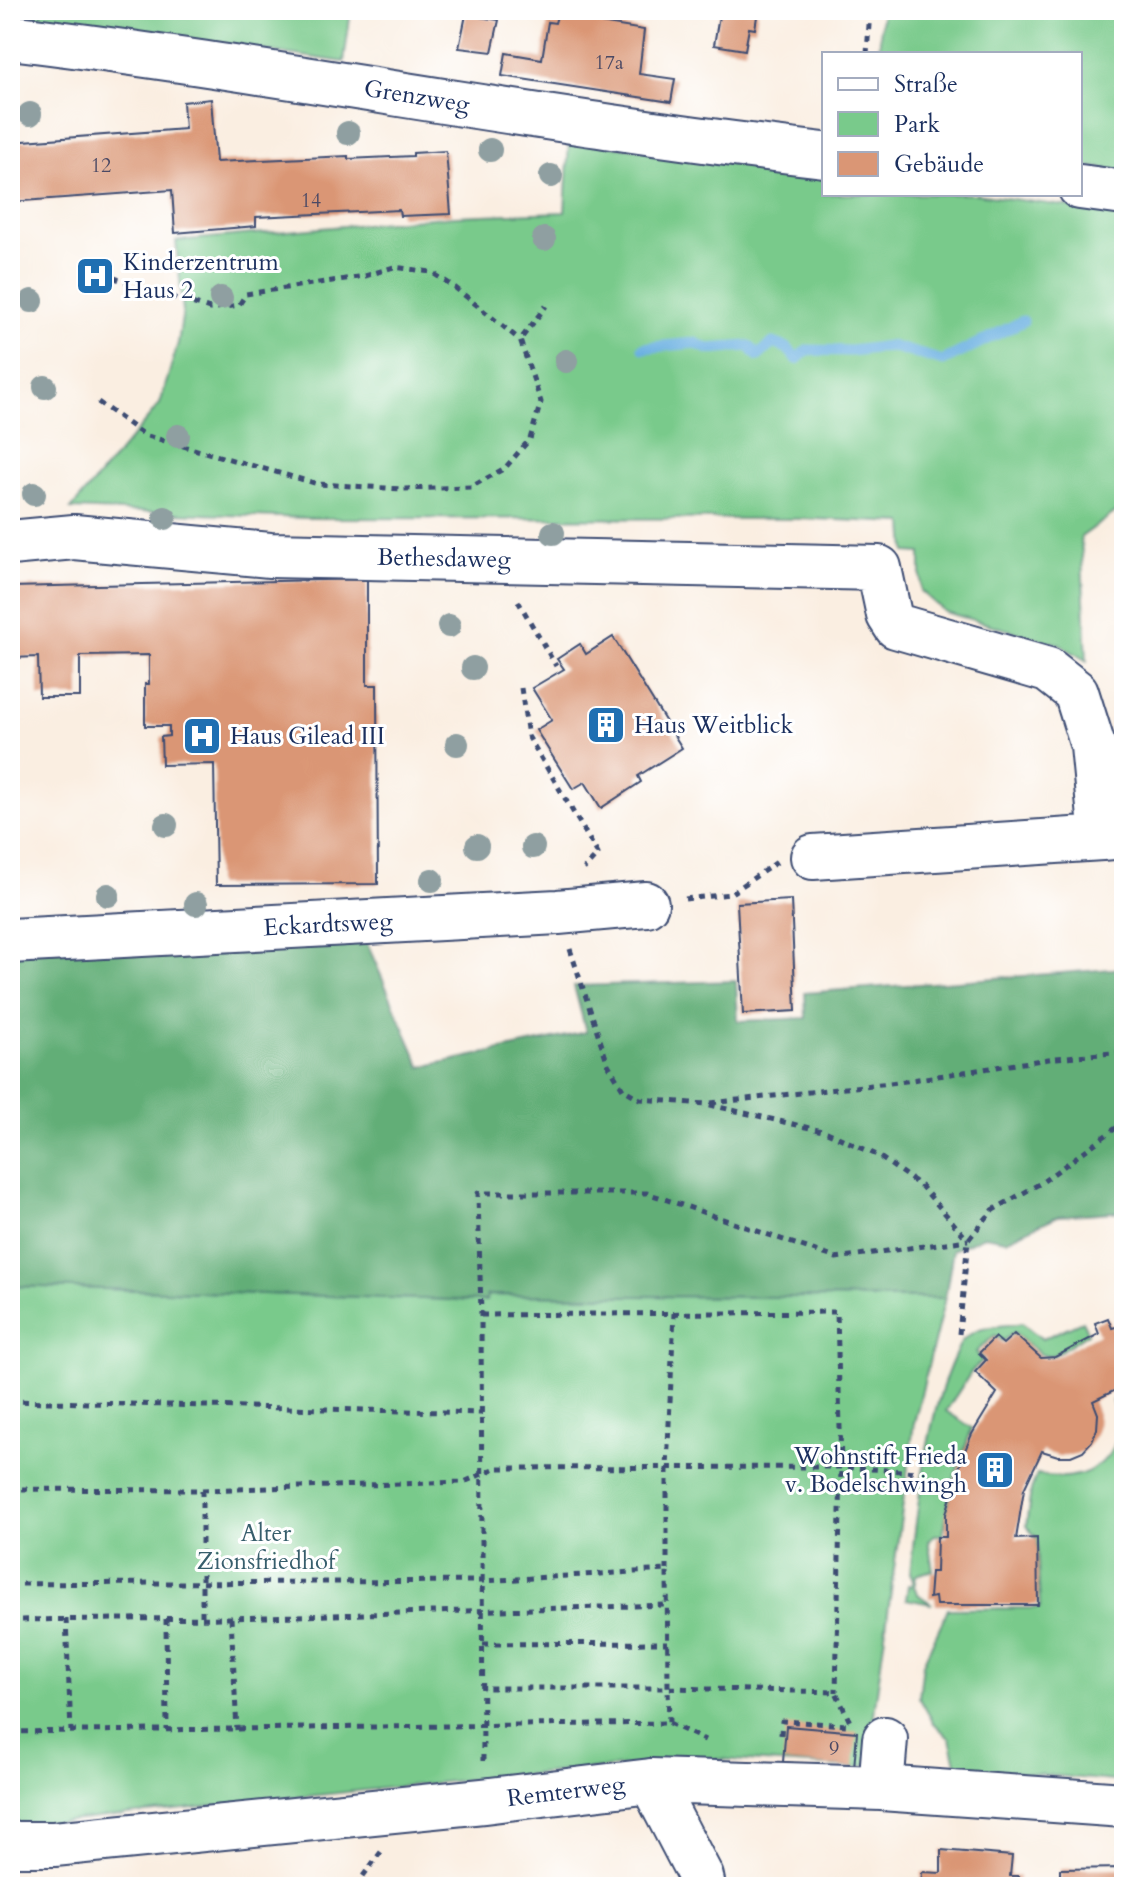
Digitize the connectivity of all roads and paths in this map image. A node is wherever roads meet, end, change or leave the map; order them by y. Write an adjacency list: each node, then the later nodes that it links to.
1 (870, 10): 3 (path)
2 (10, 37): 4 (street, Grenzweg)
3 (867, 52)
4 (822, 155)
5 (1082, 187): 6 (street)
6 (1124, 193)
7 (102, 274): 9 (path)
8 (546, 306): 9 (path)
9 (520, 340): 10 (path)
10 (98, 402)
11 (10, 543): 12 (street, Bethesdaweg)
12 (493, 559): 13 (path); 15 (street, Bethesdaweg)
13 (556, 666)
14 (521, 688): 18 (path)
15 (1113, 837): 16 (street)
16 (813, 857): 17 (path)
17 (646, 904): 18 (street, Eckardtsweg)
18 (558, 912): 19 (street, Eckardtsweg); 21 (path)
19 (10, 941)
20 (1124, 1052): 21 (path)
21 (706, 1104): 23 (path)
22 (1124, 1122): 23 (path)
23 (968, 1240): 25 (path); 26 (path)
24 (674, 1313): 25 (path); 29 (path); 30 (path)
25 (481, 1315): 28 (path)
26 (959, 1334)
27 (10, 1401): 28 (path)
28 (482, 1413): 32 (path)
29 (841, 1467): 30 (path); 31 (path); 50 (path)
30 (667, 1468): 32 (path); 35 (path)
31 (917, 1472)
32 (482, 1474): 34 (path); 37 (path)
33 (10, 1489): 34 (path)
34 (202, 1490): 36 (path)
35 (667, 1570): 37 (path); 39 (path)
36 (201, 1581): 37 (path); 38 (path); 44 (path)
37 (483, 1581): 40 (path)
38 (10, 1584)
39 (667, 1605): 40 (path); 46 (path)
40 (482, 1611): 41 (path); 47 (path)
41 (231, 1618): 44 (path); 54 (path)
42 (66, 1619): 43 (path); 45 (path); 55 (path)
43 (166, 1619): 44 (path); 53 (path)
44 (202, 1619)
45 (10, 1620)
46 (668, 1643): 47 (path); 49 (path)
47 (483, 1644): 48 (path)
48 (483, 1688): 49 (path); 52 (path)
49 (668, 1688): 50 (path); 51 (path)
50 (836, 1692): 57 (path)
51 (669, 1723): 52 (path); 59 (path)
52 (483, 1727): 54 (path)
53 (167, 1730): 54 (path); 55 (path)
54 (237, 1730)
55 (71, 1731): 56 (path)
56 (10, 1732)
57 (781, 1735)
58 (885, 1739): 61 (street)
59 (705, 1740)
60 (651, 1781): 61 (street, Remterweg); 63 (street, Remterweg); 66 (street)
61 (881, 1788): 62 (street, Remterweg)
62 (1124, 1805)
63 (385, 1811): 64 (street, Remterweg); 65 (path)
64 (10, 1844)
65 (395, 1887)
66 (703, 1887)

